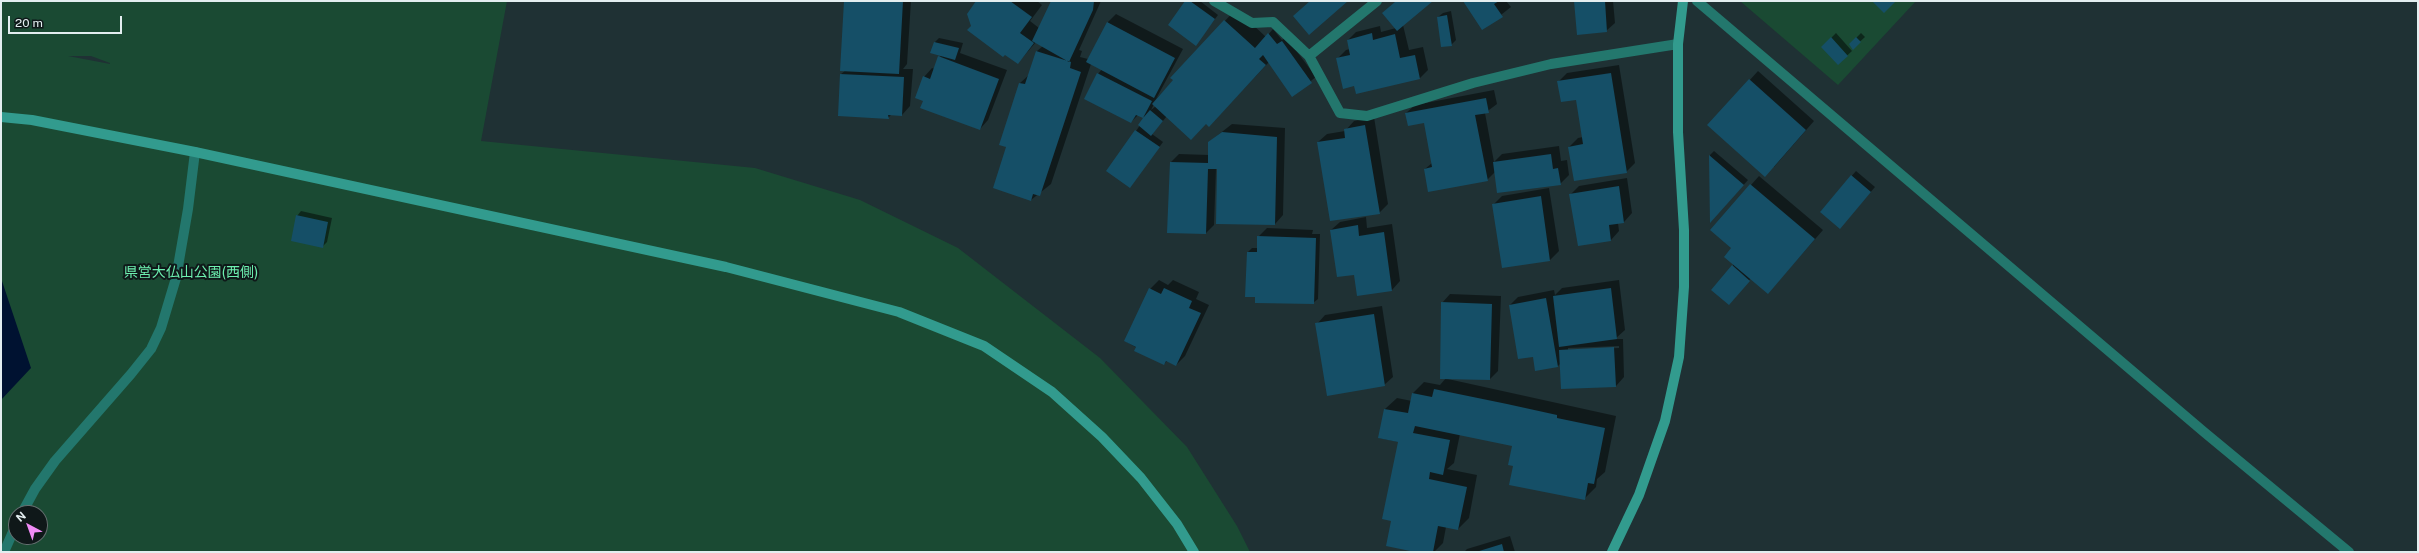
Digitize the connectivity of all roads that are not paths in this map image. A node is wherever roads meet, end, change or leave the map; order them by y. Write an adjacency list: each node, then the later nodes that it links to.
1 (1214, 1): 6 (street)
2 (1376, 1): 6 (street)
3 (1683, 1): 5 (street)
4 (1697, 1): 12 (street)
5 (1678, 44): 6 (street); 11 (street)
6 (1309, 56)
7 (1, 117): 8 (street)
8 (195, 152): 9 (street); 10 (street)
9 (26, 505)
10 (1194, 552)
11 (1612, 552)
12 (2349, 552)

